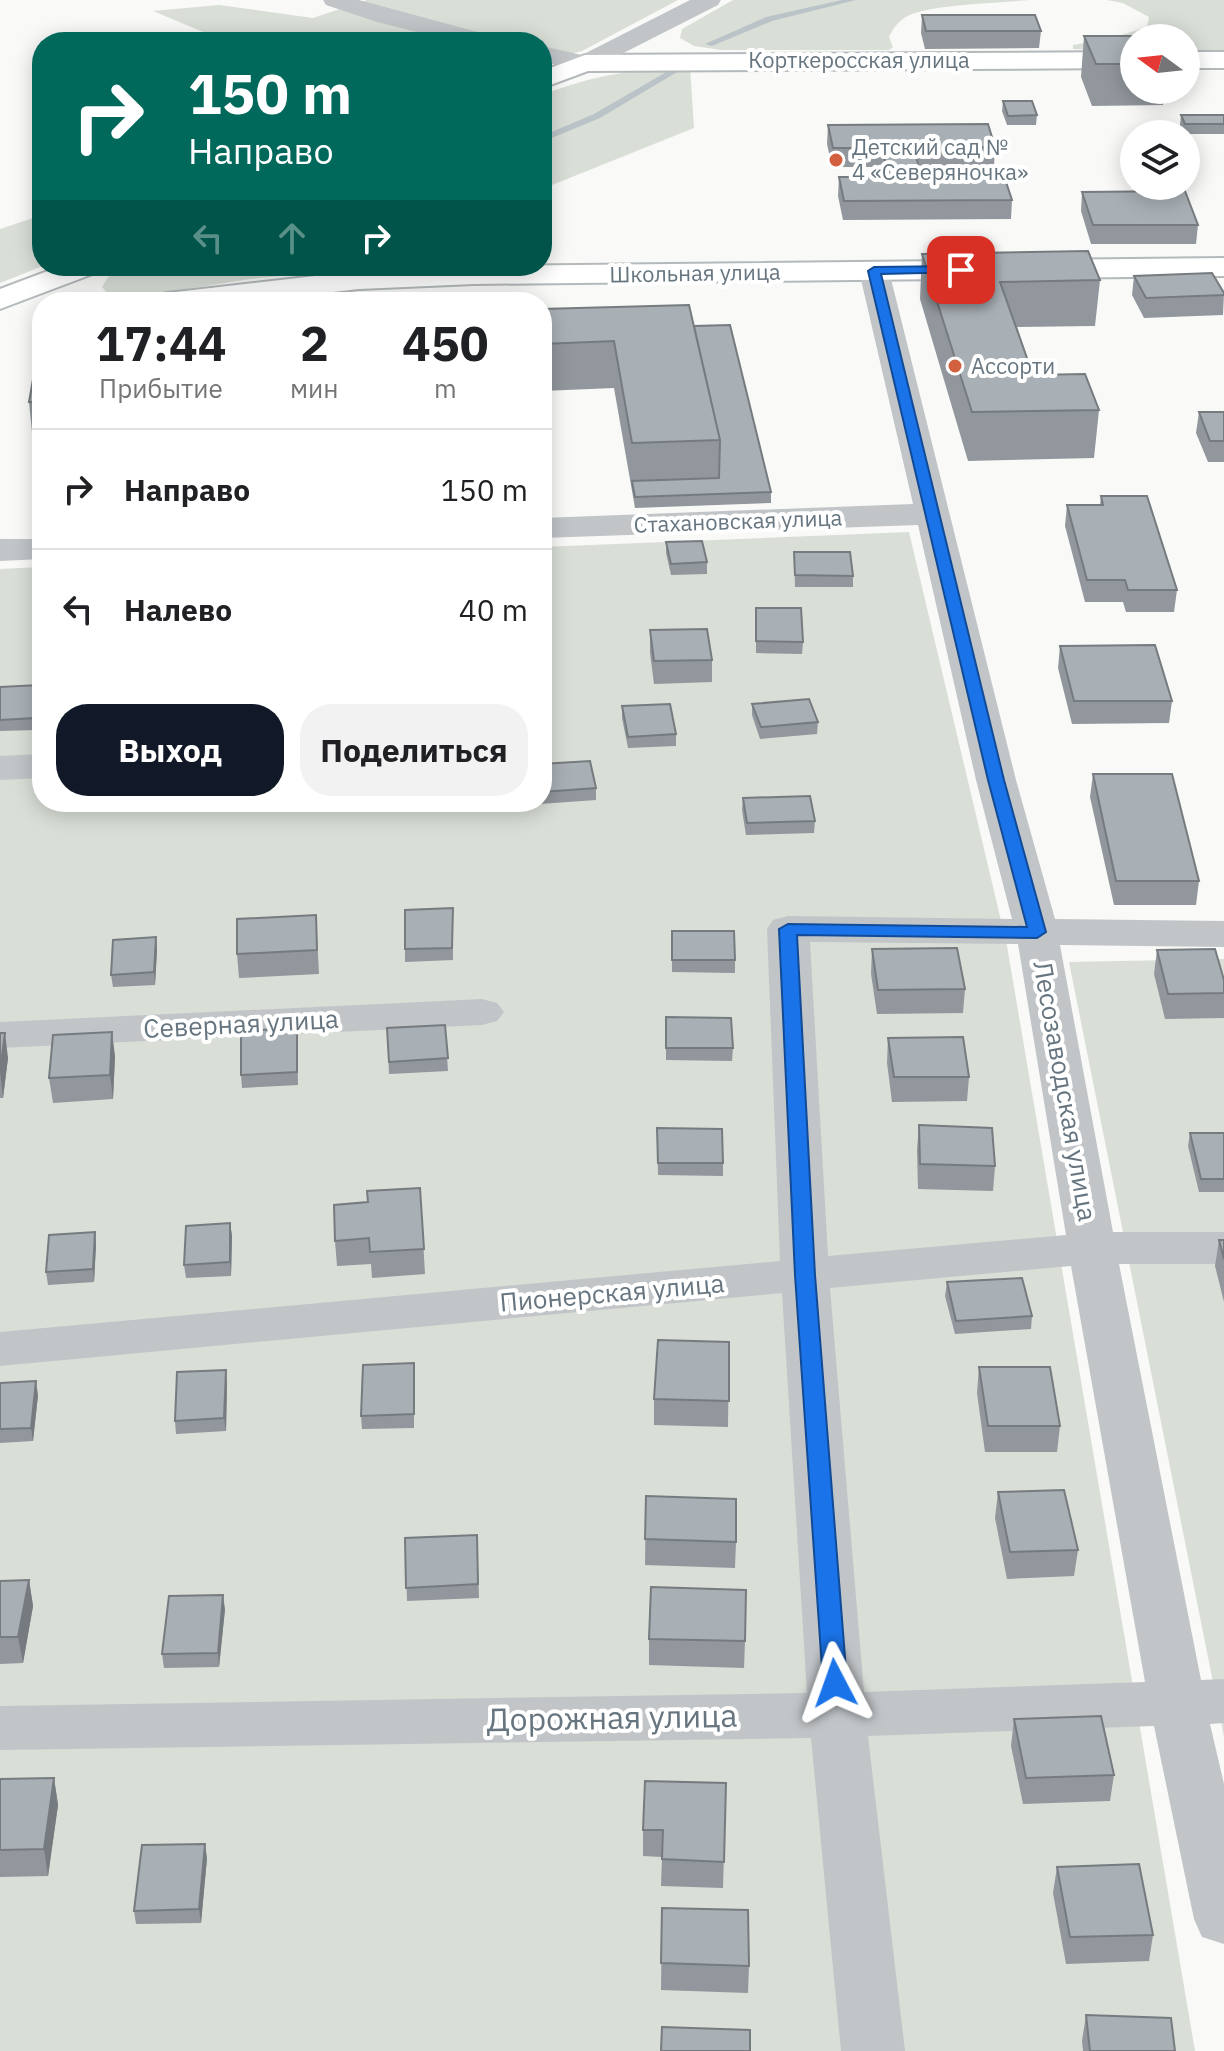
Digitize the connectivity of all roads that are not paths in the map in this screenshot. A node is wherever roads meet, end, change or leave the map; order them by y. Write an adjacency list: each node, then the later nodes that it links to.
1 (335, 0): 3 (street)
2 (709, 0): 8 (street)
3 (447, 32)
4 (552, 56): 8 (street)
5 (1120, 60): 8 (main road, Корткеросская улица)
6 (1200, 60): 7 (main road)
7 (1224, 60)
8 (585, 63): 9 (main road)
9 (552, 76)
10 (1224, 267): 11 (main road, Школьная улица)
11 (874, 271): 12 (main road, Школьная улица); 17 (street, Лесозаводская улица)
12 (552, 274)
13 (62, 276): 16 (main road)
14 (451, 276): 15 (main road, Школьная улица)
15 (254, 292)
16 (0, 300)
17 (933, 514): 18 (street, Стахановская улица); 23 (street, Лесозаводская улица)
18 (552, 528)
19 (32, 549): 20 (street)
20 (0, 550)
21 (32, 766): 22 (street)
22 (0, 768)
23 (1037, 932): 24 (street); 27 (street, Лесозаводская улица); 29 (street)
24 (1224, 934)
25 (482, 1012): 26 (street, Северная улица)
26 (0, 1035)
27 (1092, 1248): 28 (street, Пионерская улица); 29 (street, Пионерская улица); 31 (street, Лесозаводская улица)
28 (1224, 1248)
29 (805, 1275): 30 (street, Пионерская улица); 32 (street)
30 (0, 1349)
31 (1201, 1701): 32 (street, Дорожная улица); 34 (street, Лесозаводская улица)
32 (837, 1715): 33 (street, Дорожная улица); 35 (street)
33 (0, 1728)
34 (1224, 1919)
35 (873, 2051)

